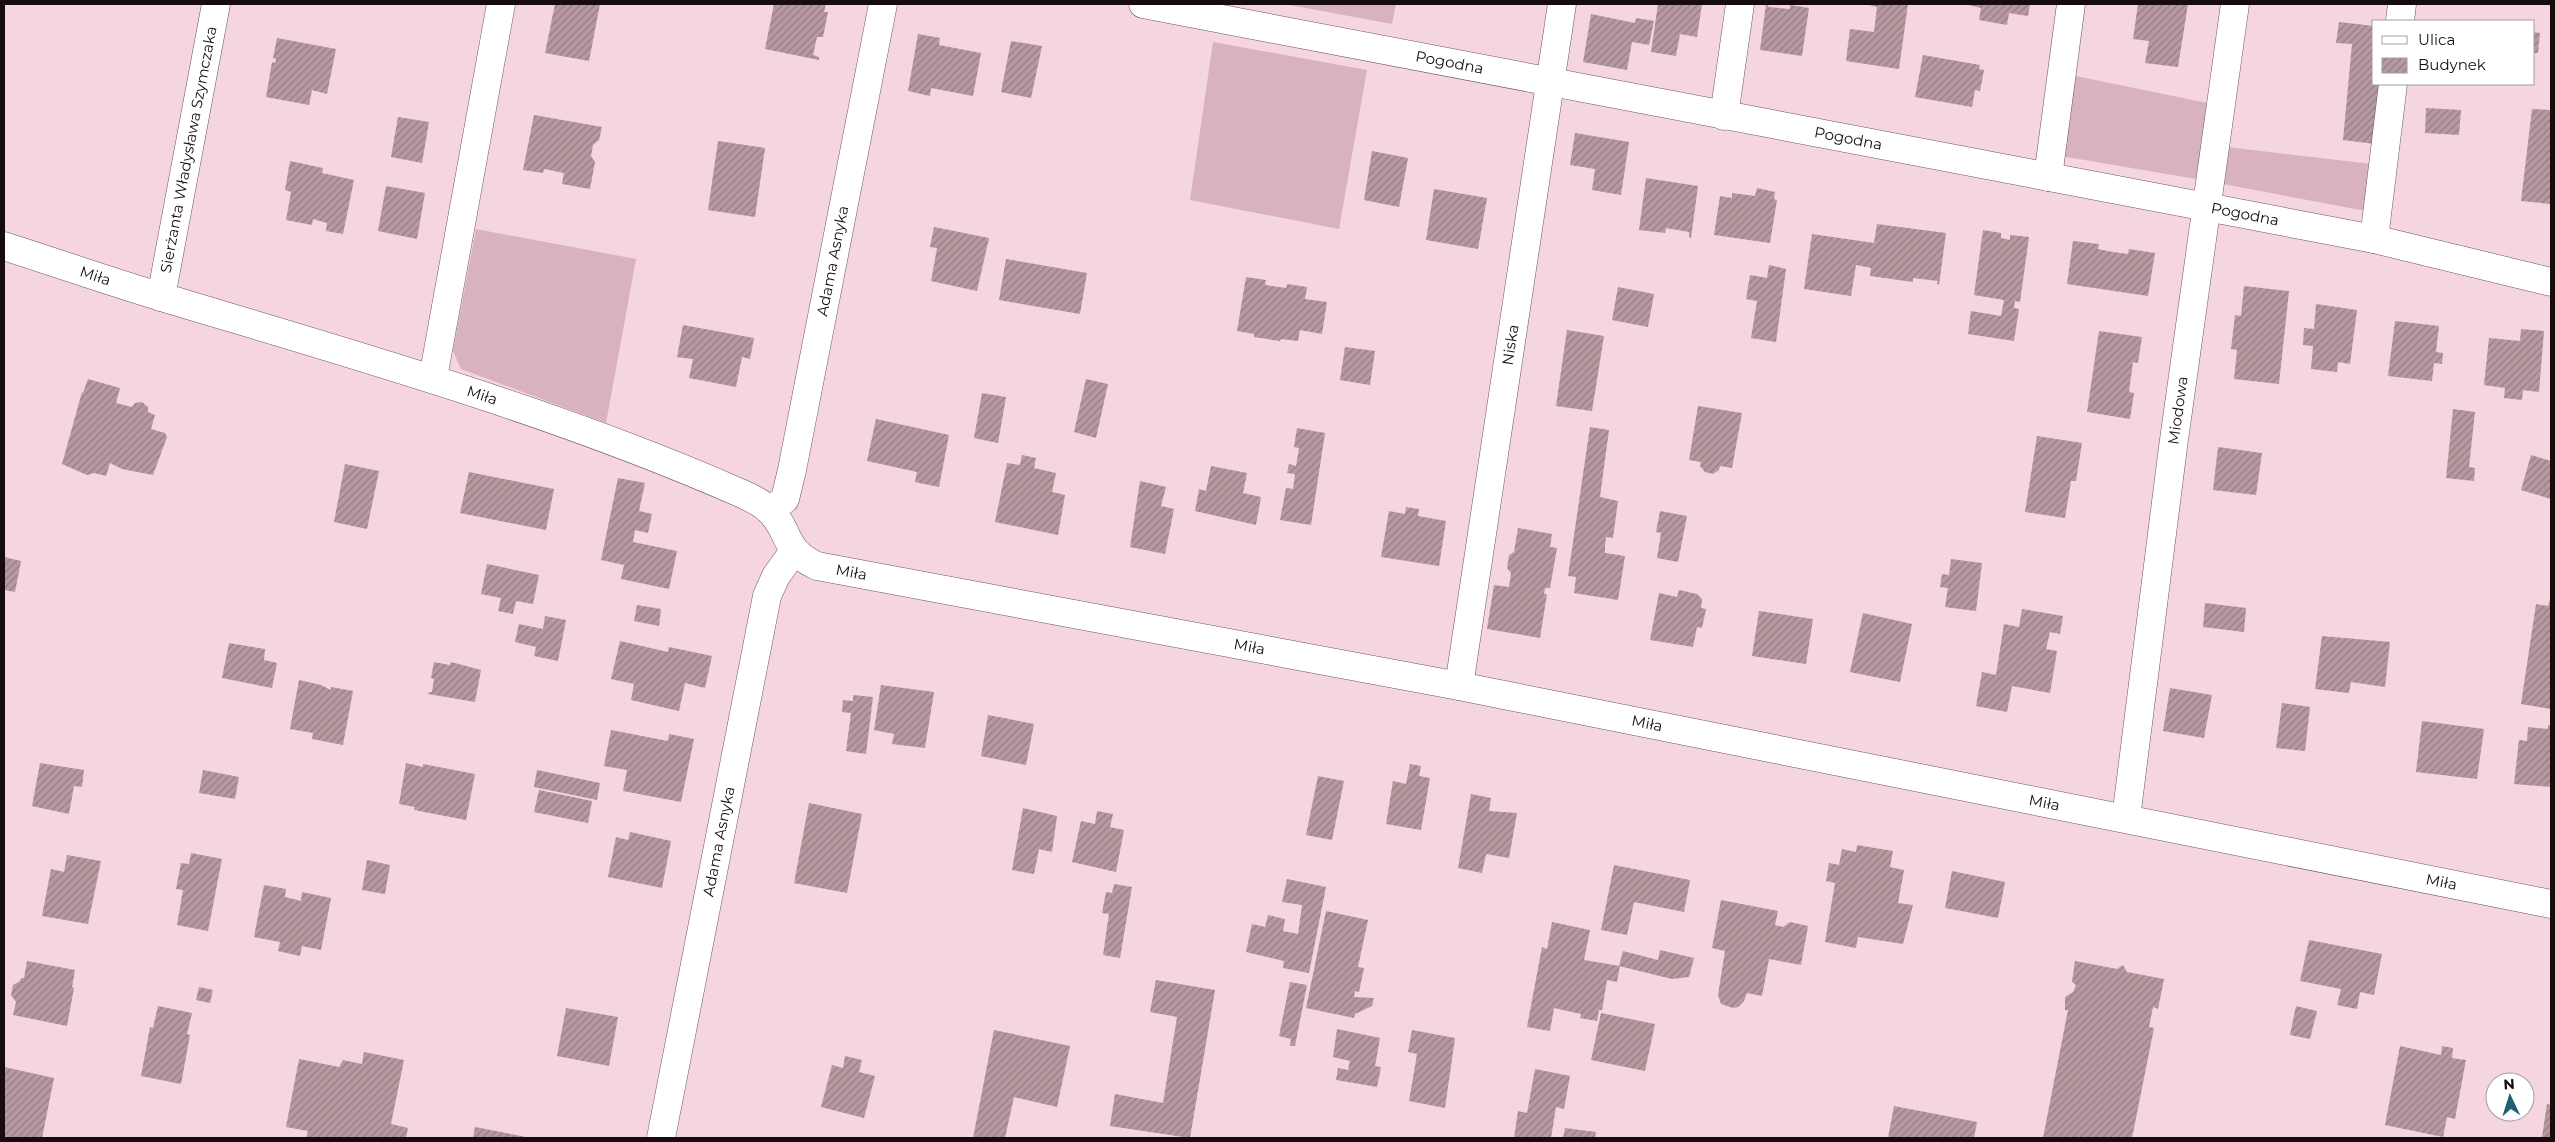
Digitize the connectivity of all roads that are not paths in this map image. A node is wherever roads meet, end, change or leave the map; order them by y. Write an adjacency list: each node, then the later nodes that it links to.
1 (216, 4): 19 (street, Sierżanta Władysława Szymczaka)
2 (501, 4): 20 (street)
3 (884, 4): 21 (street, Adama Asnyka)
4 (1143, 4): 11 (street, Pogodna)
5 (1562, 4): 11 (street, Niska)
6 (1740, 4): 13 (street)
7 (2071, 4): 14 (street)
8 (2235, 4): 15 (street, Miodowa)
9 (2402, 4): 10 (street)
10 (2400, 20)
11 (1550, 83): 13 (street, Pogodna); 23 (street, Niska)
12 (2392, 85): 16 (street)
13 (1724, 116): 14 (street, Pogodna)
14 (2048, 177): 15 (street, Pogodna)
15 (2208, 206): 16 (street, Pogodna); 24 (street, Miodowa)
16 (2374, 239): 18 (street, Pogodna)
17 (4, 246): 19 (street, Miła)
18 (2551, 282)
19 (161, 297): 20 (street, Miła)
20 (433, 378): 21 (street, Miła)
21 (770, 511): 22 (street, Miła)
22 (794, 551): 23 (street, Miła); 26 (street, Adama Asnyka)
23 (1459, 686): 24 (street, Miła)
24 (2126, 818): 25 (street, Miła)
25 (2551, 904)
26 (661, 1138)

